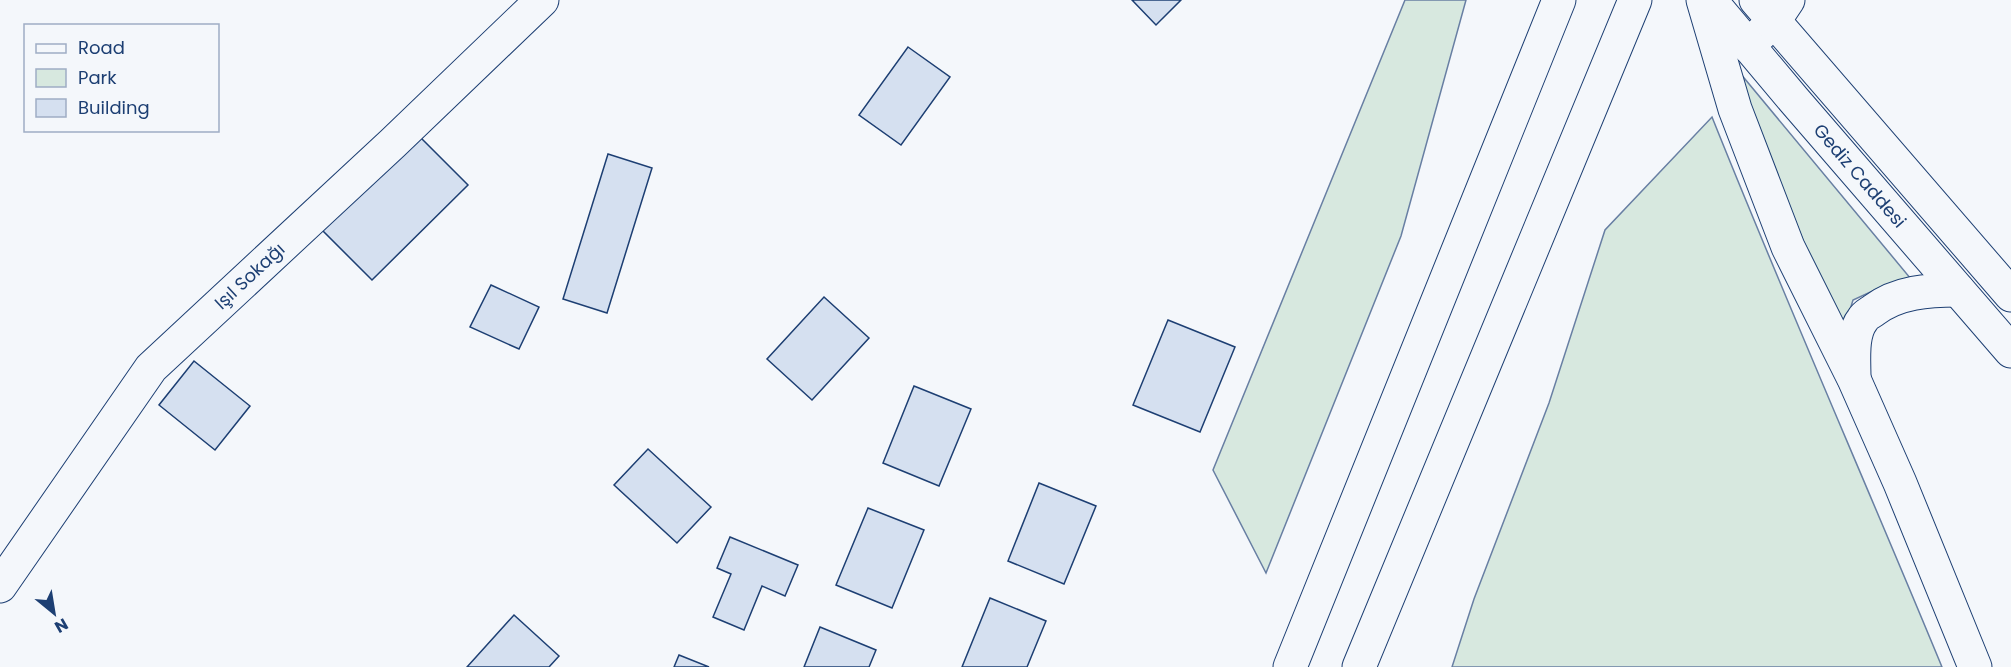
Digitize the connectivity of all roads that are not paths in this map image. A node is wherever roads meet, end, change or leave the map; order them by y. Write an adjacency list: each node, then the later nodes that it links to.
1 (542, 0): 13 (main road, Işıl Sokağı)
2 (1635, 0): 14 (main road)
3 (1703, 0): 11 (main road)
4 (1710, 0): 7 (main road, Gediz Caddesi)
5 (1772, 7): 7 (main road); 9 (main road)
6 (1555, 9): 12 (main road)
7 (1748, 46): 8 (main road, Gediz Caddesi)
8 (1958, 290): 10 (main road, Gediz Caddesi); 11 (main road)
9 (2011, 295)
10 (2011, 351)
11 (1854, 379): 17 (main road)
12 (1349, 522): 15 (main road); 16 (main road)
13 (0, 586)
14 (1363, 660)
15 (1281, 667)
16 (1290, 667)
17 (1975, 667)

